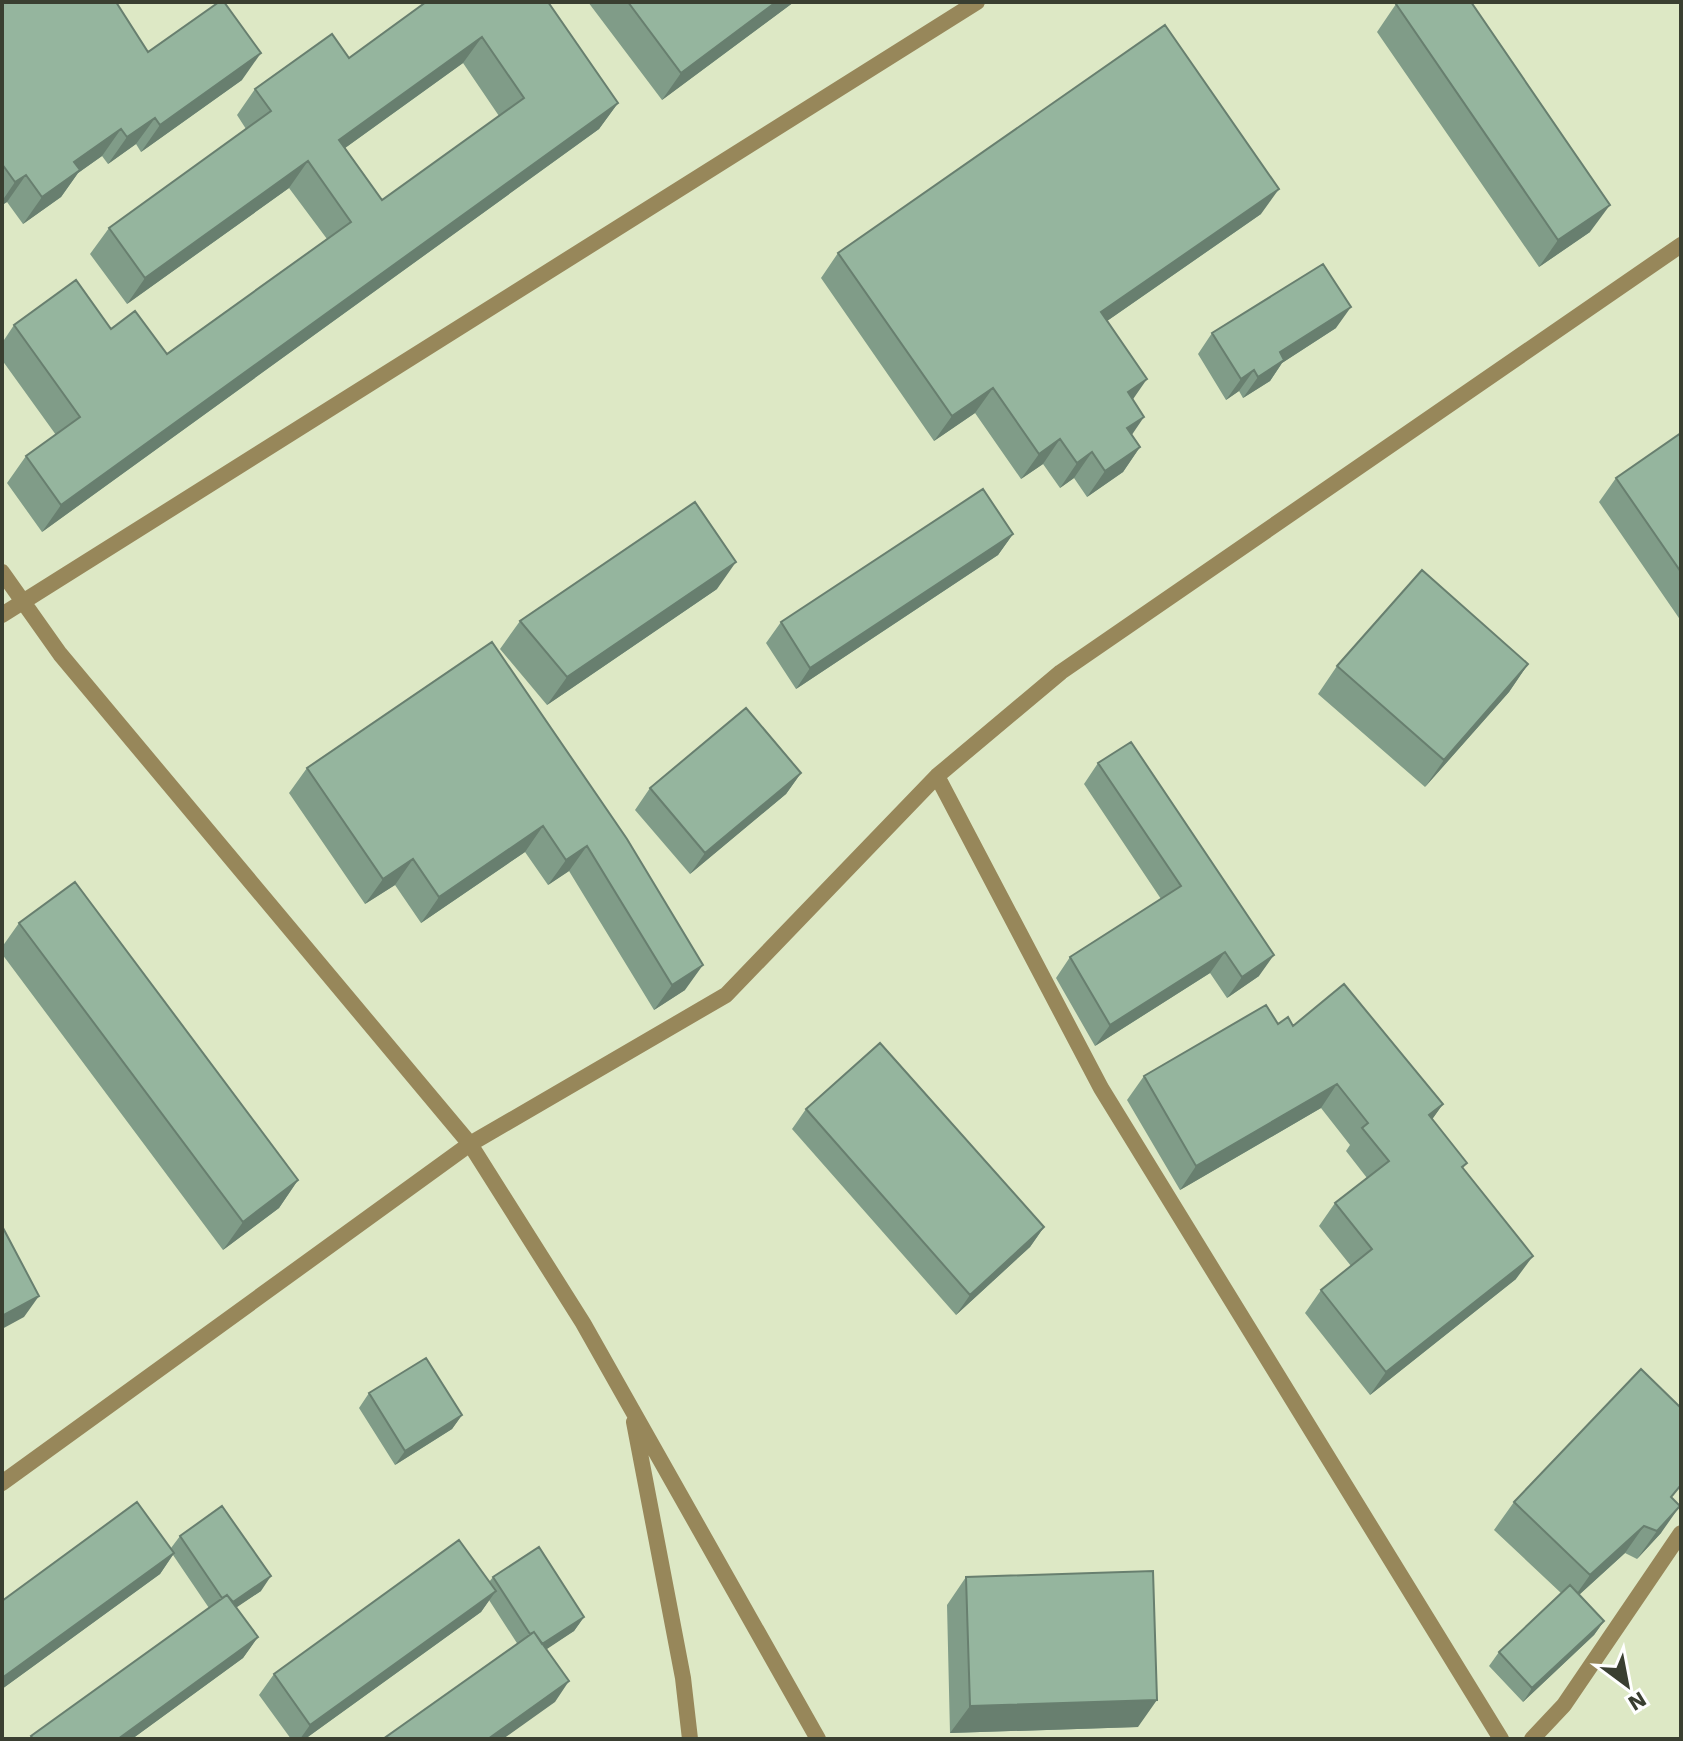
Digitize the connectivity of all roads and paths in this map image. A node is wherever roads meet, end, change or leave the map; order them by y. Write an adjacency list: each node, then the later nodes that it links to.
1 (977, 2): 4 (street)
2 (1681, 245): 6 (street)
3 (2, 572): 4 (street)
4 (22, 602): 5 (street); 7 (street)
5 (2, 615)
6 (937, 776): 7 (street); 13 (street)
7 (470, 1144): 8 (street); 9 (street)
8 (631, 1409): 11 (street); 12 (street)
9 (2, 1483)
10 (1681, 1533): 14 (street)
11 (690, 1739)
12 (818, 1739)
13 (1501, 1739)
14 (1532, 1739)

